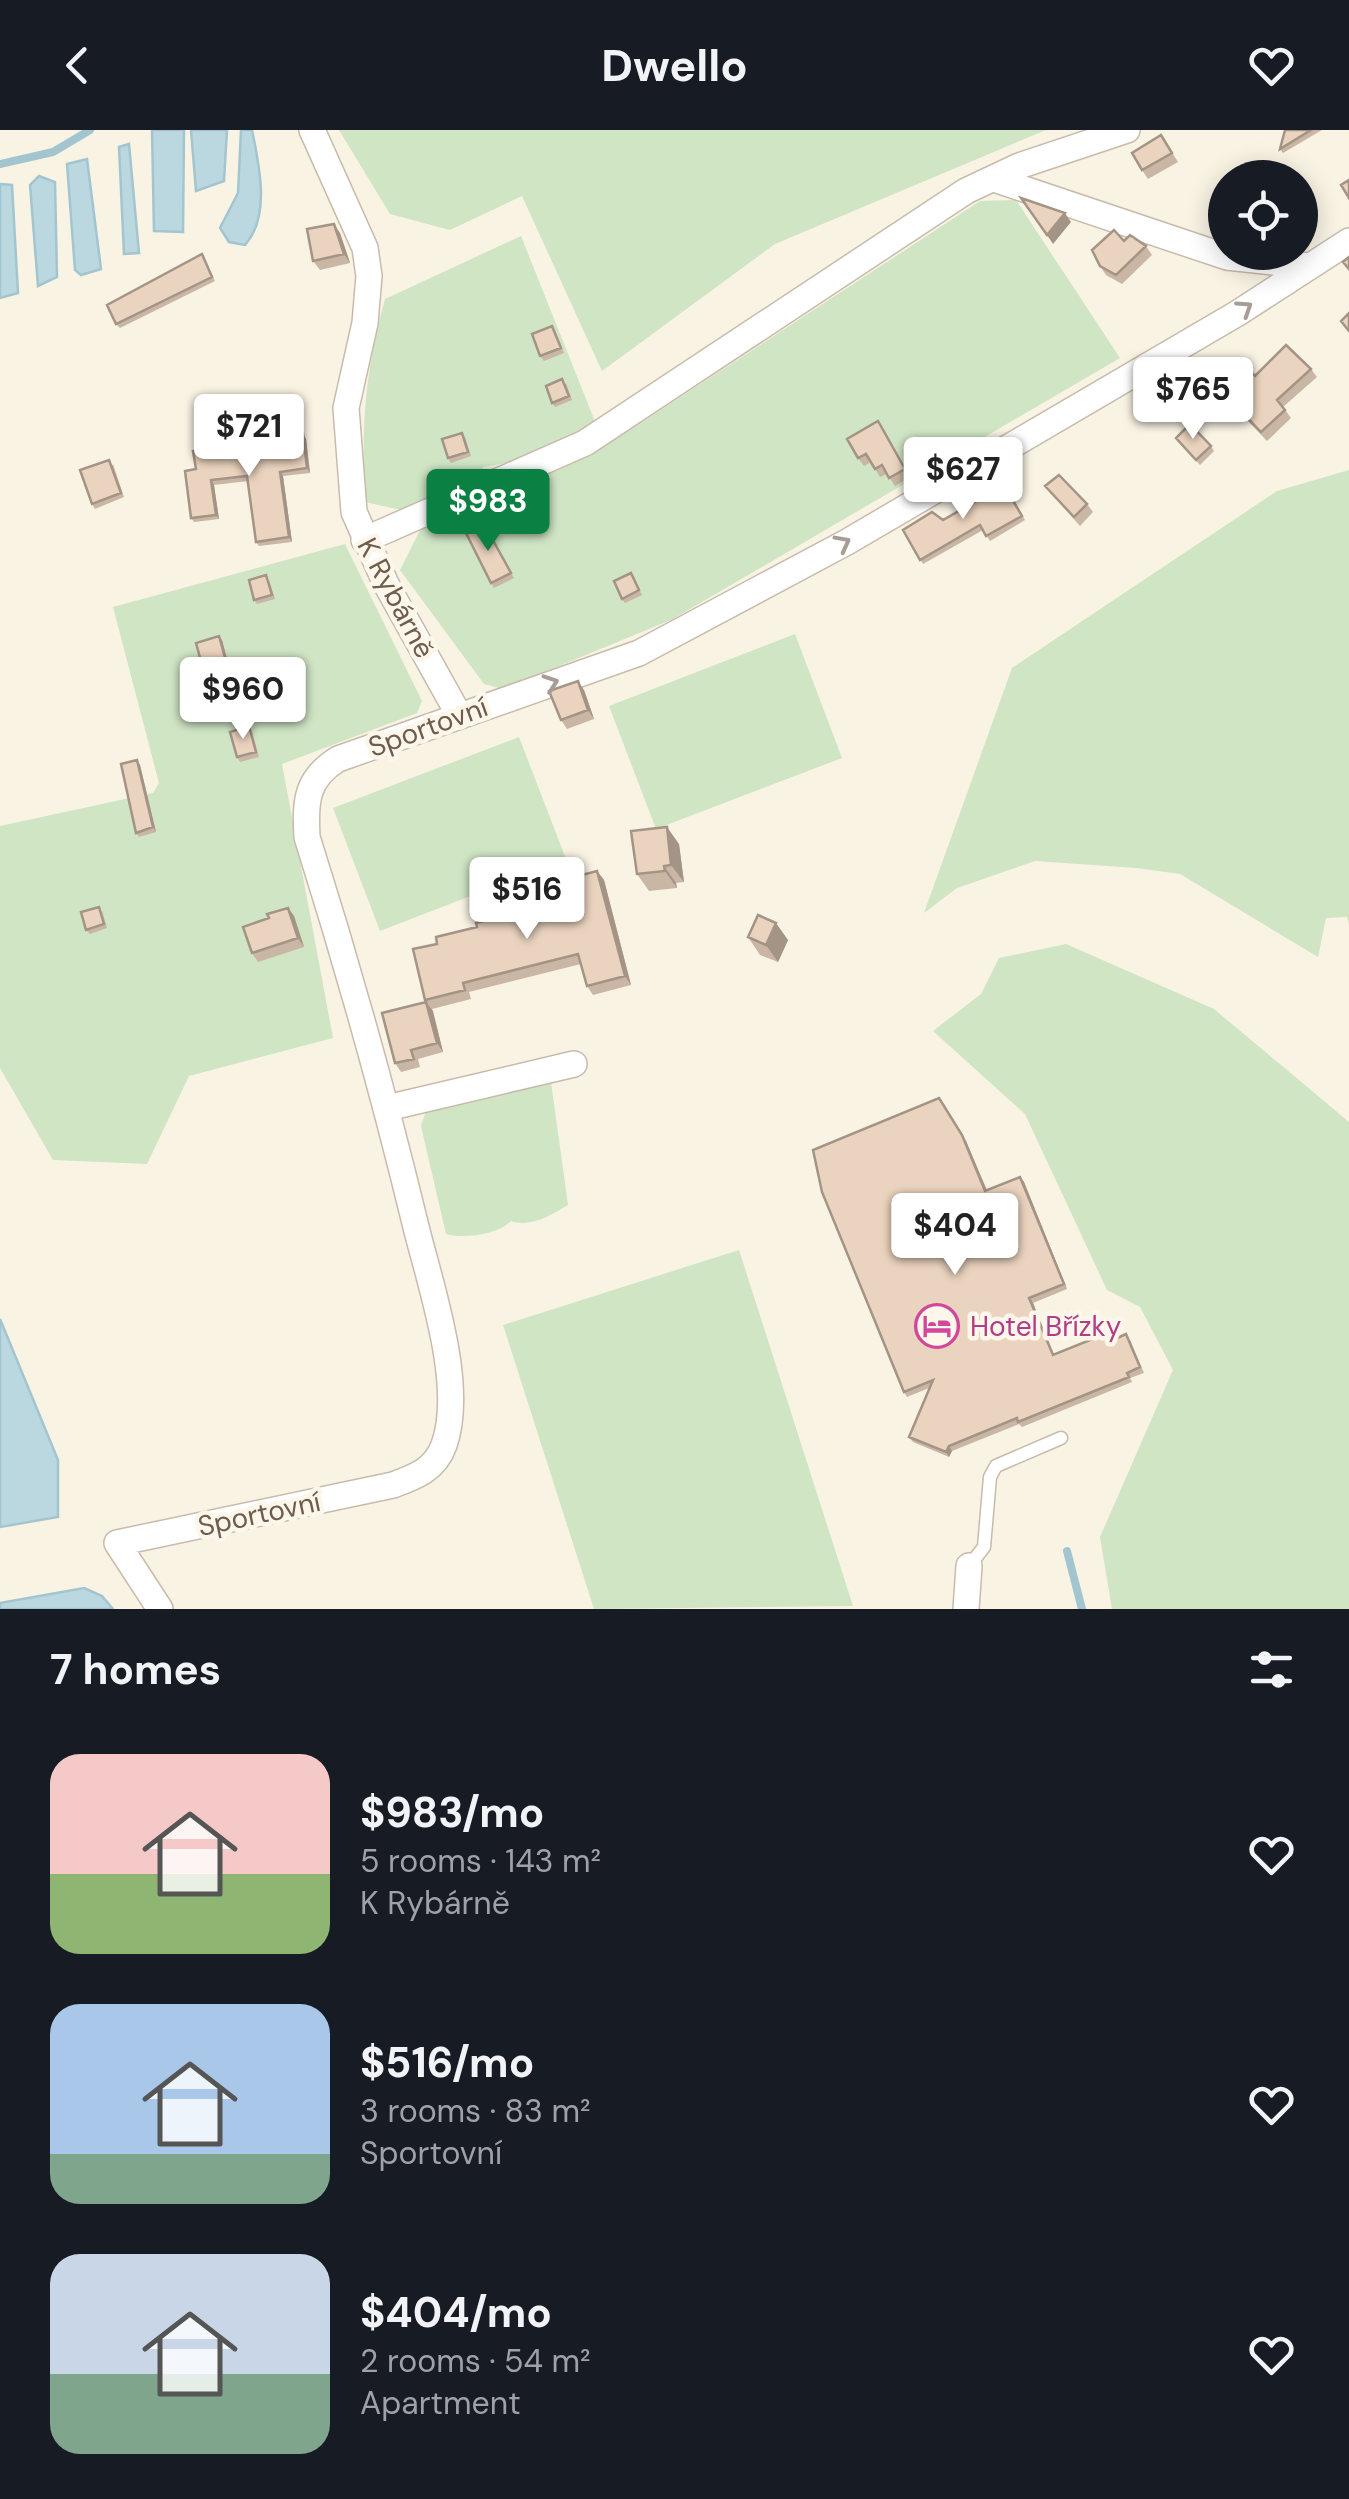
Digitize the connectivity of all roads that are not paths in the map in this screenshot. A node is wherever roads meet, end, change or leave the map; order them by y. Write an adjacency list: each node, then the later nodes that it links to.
1 (312, 130): 8 (street, K Rybárně)
2 (1126, 130): 3 (street)
3 (996, 180): 5 (street); 8 (street)
4 (1349, 241): 6 (street, Sportovní)
5 (1208, 251)
6 (1318, 260)
7 (1302, 270): 9 (street, Sportovní, one-way to 7)
8 (364, 540): 9 (street, K Rybárně)
9 (459, 715): 11 (street, Sportovní)
10 (574, 1064): 11 (street)
11 (387, 1108): 14 (street, Sportovní)
12 (1062, 1438): 13 (lane)
13 (970, 1566): 15 (street)
14 (160, 1609)
15 (966, 1609)

